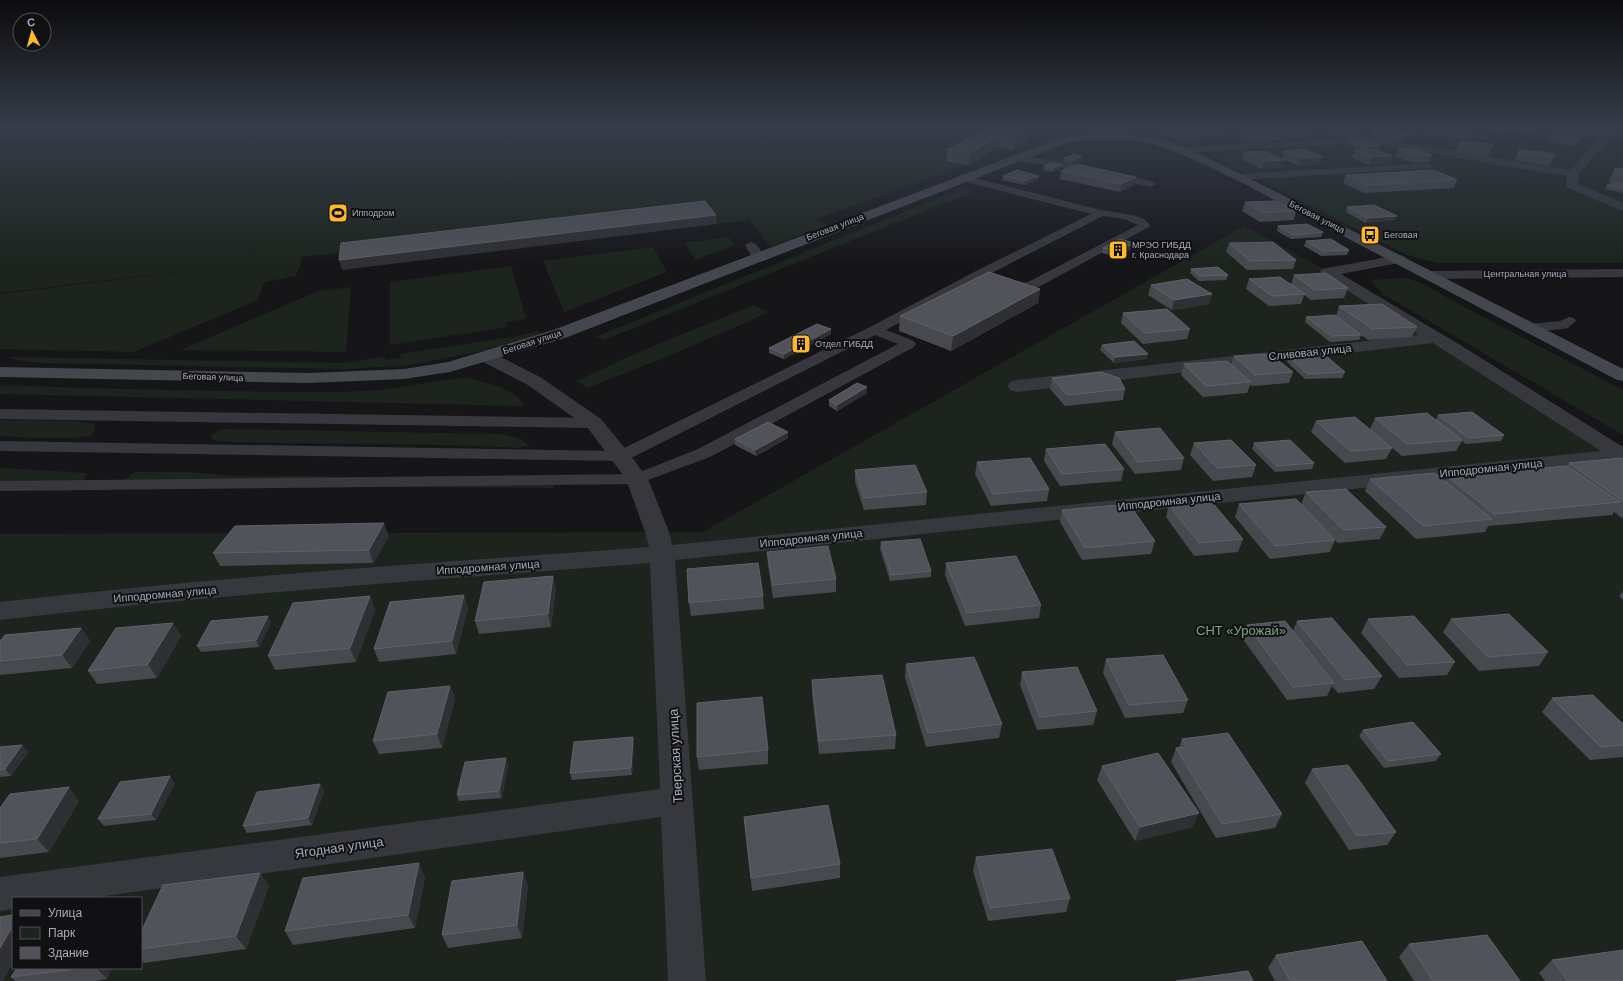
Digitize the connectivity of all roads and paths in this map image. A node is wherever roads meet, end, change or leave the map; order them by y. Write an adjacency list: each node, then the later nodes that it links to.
1 (973, 174): 7 (street, Беговая улица)
2 (1103, 174): 8 (lane)
3 (1232, 174): 6 (street, Беговая улица)
4 (1294, 174): 6 (street)
5 (1573, 174): 9 (street)
6 (1239, 177): 11 (street, Беговая улица)
7 (962, 178): 10 (lane); 19 (street, Беговая улица)
8 (1151, 184)
9 (1623, 207)
10 (1101, 213): 13 (lane); 13 (lane)
11 (1399, 259): 14 (street, Беговая улица); 18 (street)
12 (1623, 273): 14 (street, Центральная улица)
13 (980, 274): 17 (lane)
14 (1428, 274): 16 (street, Беговая улица)
15 (1569, 321): 16 (lane)
16 (1529, 328): 21 (street, Беговая улица)
17 (874, 330): 26 (lane); 28 (lane)
18 (1436, 338): 22 (street, Сливовая улица); 27 (street)
19 (486, 357): 20 (street, Беговая улица); 24 (street, Тверская улица)
20 (0, 372)
21 (1623, 376)
22 (1017, 386)
23 (0, 414): 24 (lane)
24 (594, 424): 26 (street, Тверская улица)
25 (0, 446): 26 (lane)
26 (621, 456): 28 (street, Тверская улица)
27 (1622, 456): 30 (street, Ипподромная улица)
28 (637, 479): 29 (lane); 30 (street, Тверская улица)
29 (0, 486)
30 (660, 543): 31 (street, Ипподромная улица); 32 (street, Тверская улица)
31 (0, 611)
32 (677, 801): 33 (street, Ягодная улица); 34 (street, Тверская улица)
33 (0, 894)
34 (686, 981)

